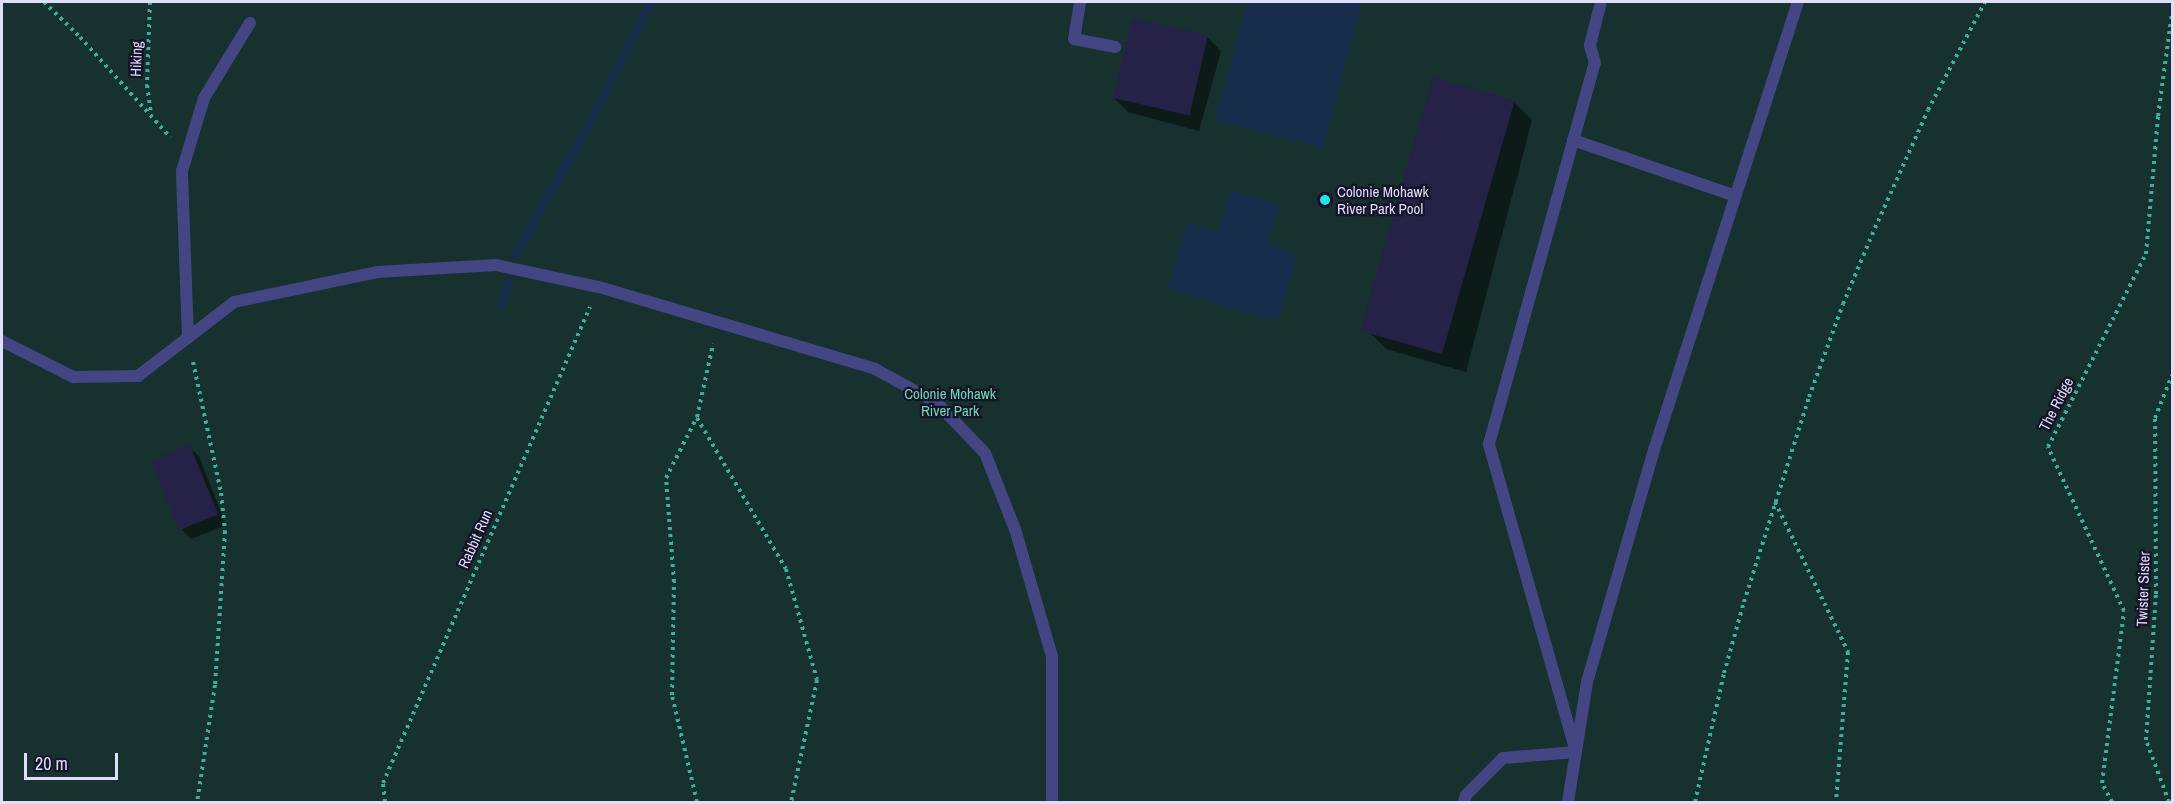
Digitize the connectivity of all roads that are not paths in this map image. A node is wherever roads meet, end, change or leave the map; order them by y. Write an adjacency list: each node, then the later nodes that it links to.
1 (1080, 2): 5 (street)
2 (1602, 2): 6 (street)
3 (1798, 2): 7 (street)
4 (250, 23): 8 (street)
5 (1115, 47)
6 (1573, 140): 7 (street); 10 (street)
7 (1736, 196): 10 (street)
8 (188, 338): 9 (street); 11 (street)
9 (2, 341)
10 (1576, 752): 12 (street); 13 (street)
11 (1052, 802)
12 (1464, 802)
13 (1568, 802)

